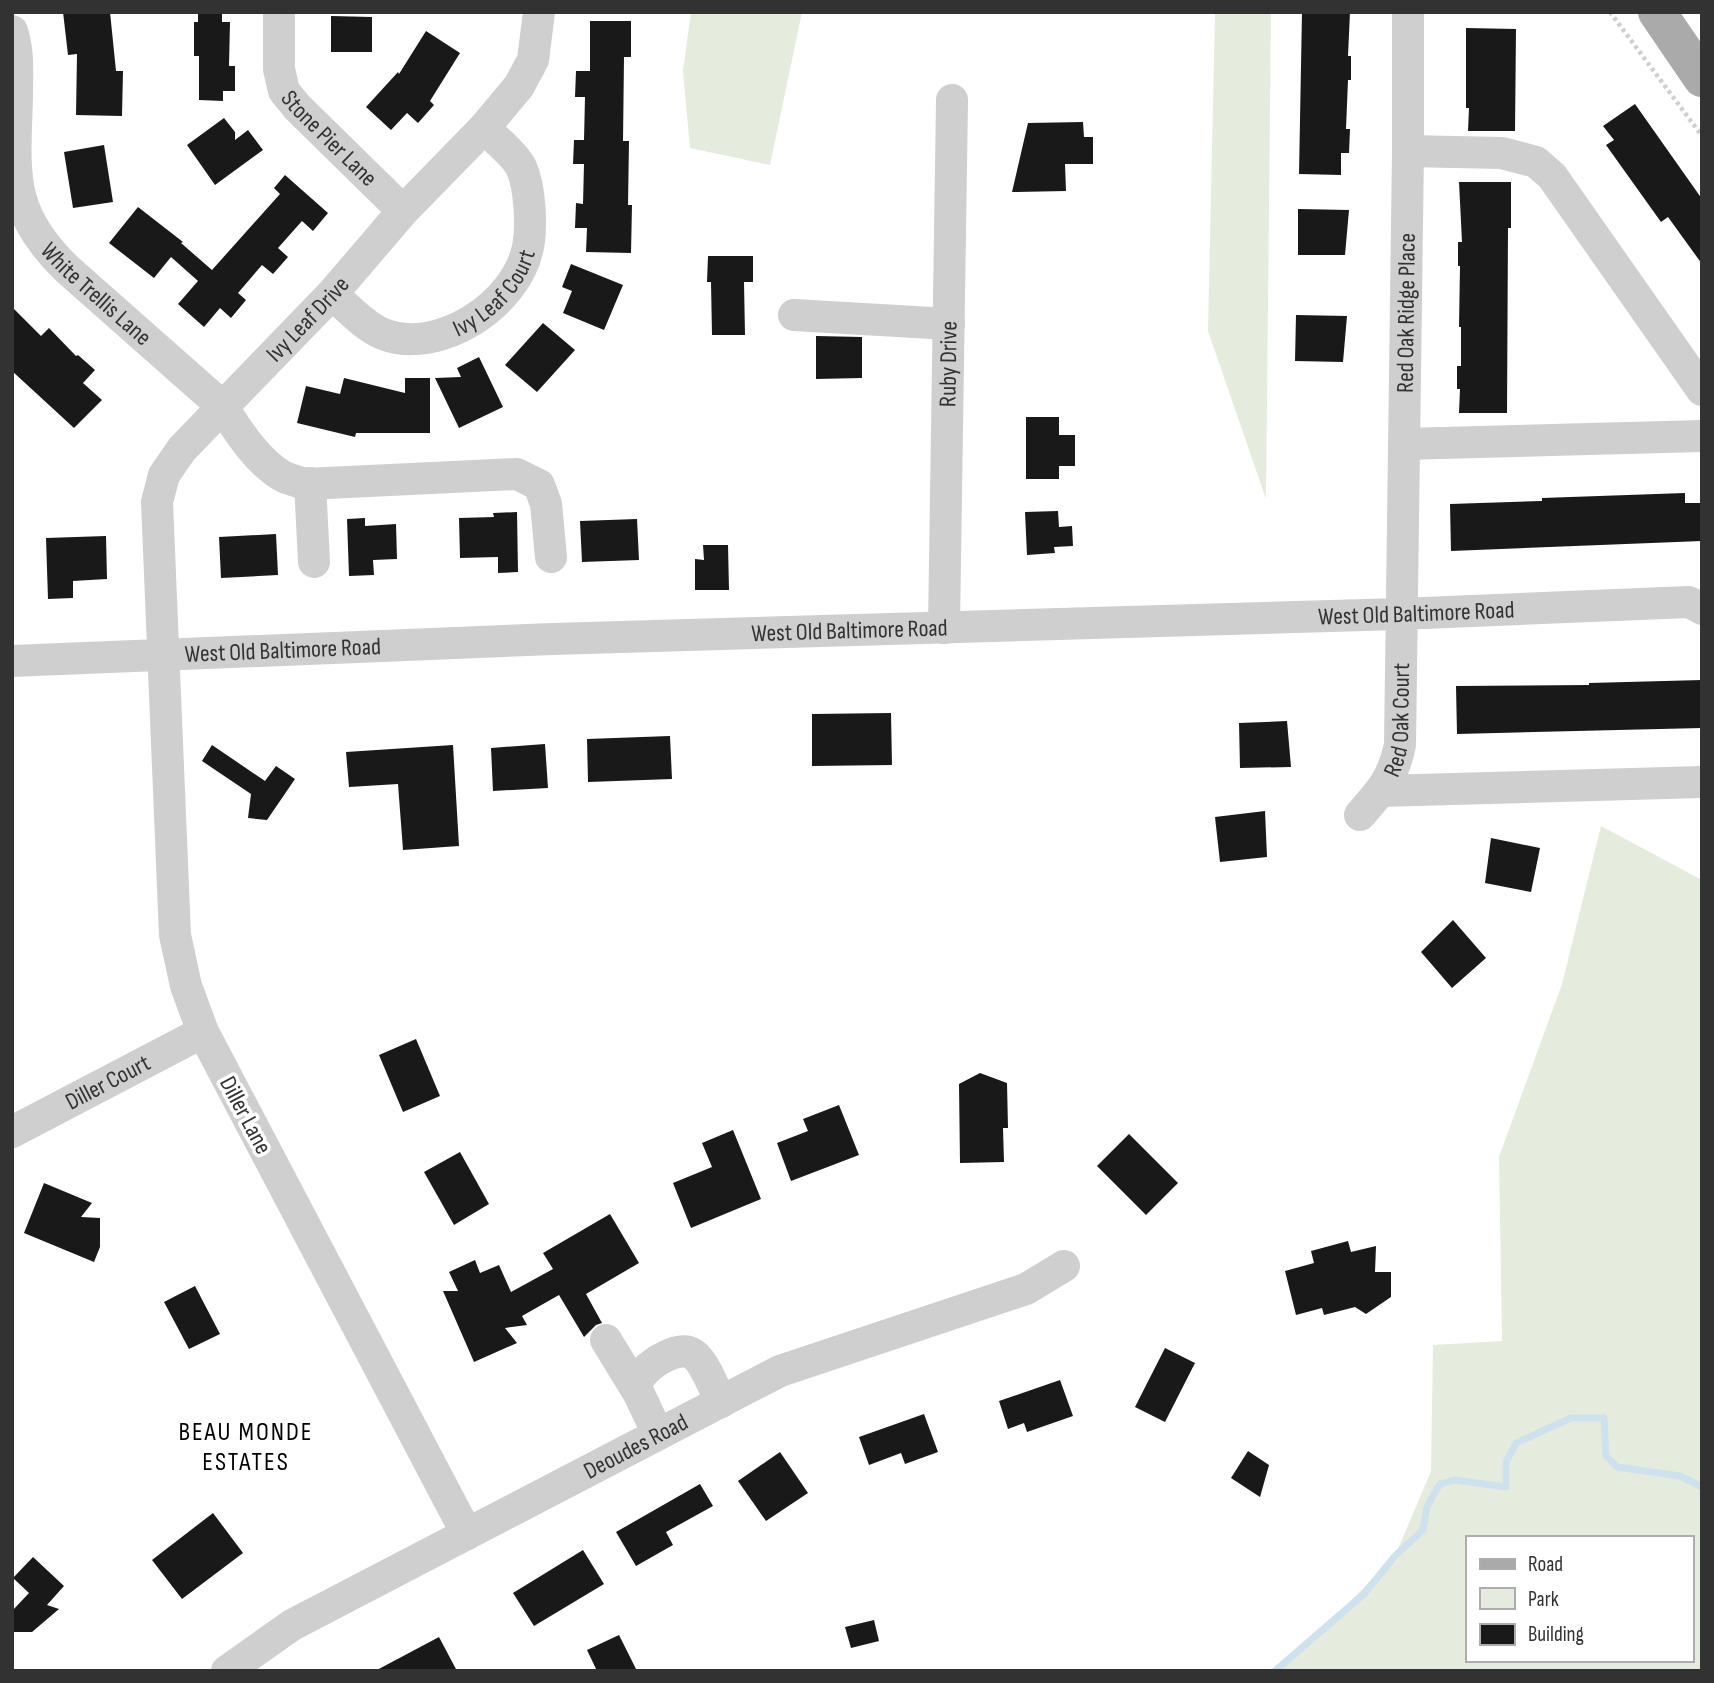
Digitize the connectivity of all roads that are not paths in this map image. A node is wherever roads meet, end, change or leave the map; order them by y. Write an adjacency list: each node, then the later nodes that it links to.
1 (279, 12): 10 (street, Stone Pier Lane)
2 (538, 12): 8 (street, Ivy Leaf Drive)
3 (1408, 12): 9 (street, Red Oak Ridge Place)
4 (1657, 12): 6 (main road)
5 (12, 32): 15 (street, White Trellis Lane)
6 (1702, 78)
7 (952, 100): 13 (street, Ruby Drive)
8 (484, 128): 10 (street, Ivy Leaf Drive); 11 (street, Ivy Leaf Court)
9 (1408, 150): 14 (street); 17 (street, Red Oak Ridge Place)
10 (403, 211): 11 (street, Ivy Leaf Drive)
11 (332, 294): 15 (street, Ivy Leaf Drive)
12 (794, 314): 13 (street)
13 (949, 324): 23 (street, Ruby Drive)
14 (1702, 390)
15 (222, 406): 18 (street, White Trellis Lane); 24 (street, Ivy Leaf Drive)
16 (1702, 436): 17 (street)
17 (1404, 444): 22 (street, Red Oak Ridge Place)
18 (310, 483): 19 (street); 20 (street)
19 (551, 557)
20 (314, 562)
21 (1697, 601): 22 (street, West Old Baltimore Road)
22 (1400, 614): 23 (street, West Old Baltimore Road); 27 (street, Red Oak Court)
23 (944, 628): 24 (street, West Old Baltimore Road)
24 (162, 656): 25 (street, West Old Baltimore Road); 29 (street, Diller Lane)
25 (12, 661)
26 (1702, 782): 27 (street)
27 (1381, 791): 28 (street, Red Oak Court)
28 (1360, 815)
29 (203, 1032): 30 (street, Diller Court); 36 (street, Diller Lane)
30 (12, 1132)
31 (1064, 1266): 34 (street, Deoudes Road)
32 (607, 1340): 33 (street)
33 (635, 1386): 34 (street); 35 (street)
34 (721, 1402): 35 (street, Deoudes Road)
35 (658, 1434): 36 (street, Deoudes Road)
36 (467, 1534): 37 (street, Deoudes Road)
37 (227, 1671)

